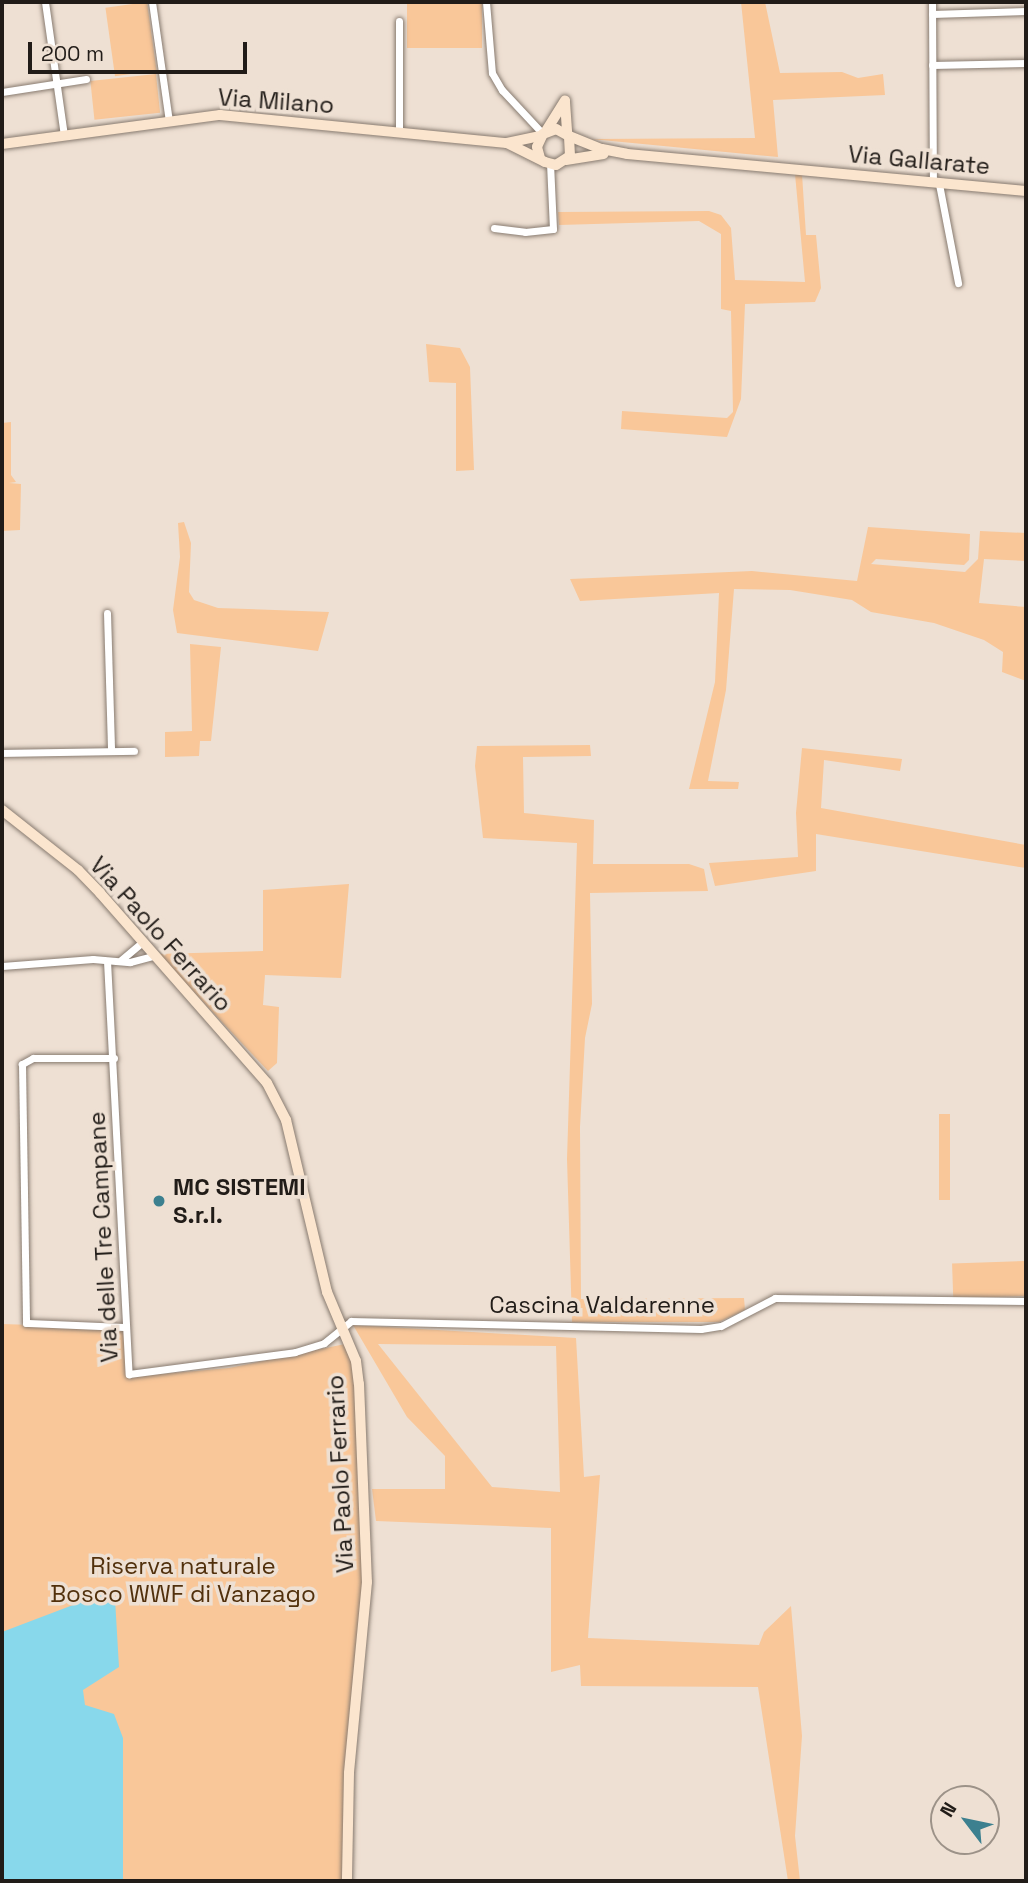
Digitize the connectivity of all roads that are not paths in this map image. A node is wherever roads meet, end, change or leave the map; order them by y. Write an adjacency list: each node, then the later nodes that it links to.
1 (45, 2): 11 (street)
2 (152, 2): 13 (street)
3 (486, 2): 15 (street)
4 (932, 2): 6 (street)
5 (1026, 11): 6 (street)
6 (932, 14): 9 (street)
7 (399, 21): 14 (street)
8 (1026, 63): 9 (street)
9 (932, 65): 23 (street)
10 (86, 79): 11 (street)
11 (57, 84): 12 (street); 17 (street)
12 (2, 92)
13 (169, 121): 14 (street, Via Milano); 17 (street, Via Milano)
14 (399, 132): 18 (street, Via Milano)
15 (543, 134): 16 (street); 16 (street); 18 (street, Via Milano); 22 (street)
16 (568, 135): 20 (street); 21 (street)
17 (64, 136): 19 (street, Via Milano)
18 (507, 143): 22 (street, Via Milano)
19 (2, 144)
20 (627, 154): 21 (street); 23 (street, Via Gallarate)
21 (566, 160): 22 (street)
22 (545, 161): 25 (street)
23 (936, 183): 24 (street, Via Gallarate); 26 (street)
24 (1026, 191)
25 (494, 228)
26 (958, 283)
27 (107, 613): 28 (street)
28 (111, 751): 29 (street); 30 (street)
29 (134, 751)
30 (2, 753)
31 (2, 810): 32 (street, Via Paolo Ferrario)
32 (141, 943): 33 (street, Via Paolo Ferrario); 35 (street)
33 (153, 956): 35 (street); 39 (street, Via Paolo Ferrario)
34 (107, 961): 35 (street); 36 (street); 37 (street, Via delle Tre Campane)
35 (120, 961)
36 (2, 966)
37 (114, 1058): 40 (street, Via delle Tre Campane); 40 (street)
38 (1026, 1301): 39 (street, Cascina Valdarenne)
39 (340, 1325): 40 (street, Via delle Tre Campane); 41 (street, Via Paolo Ferrario)
40 (126, 1327)
41 (347, 1881)

